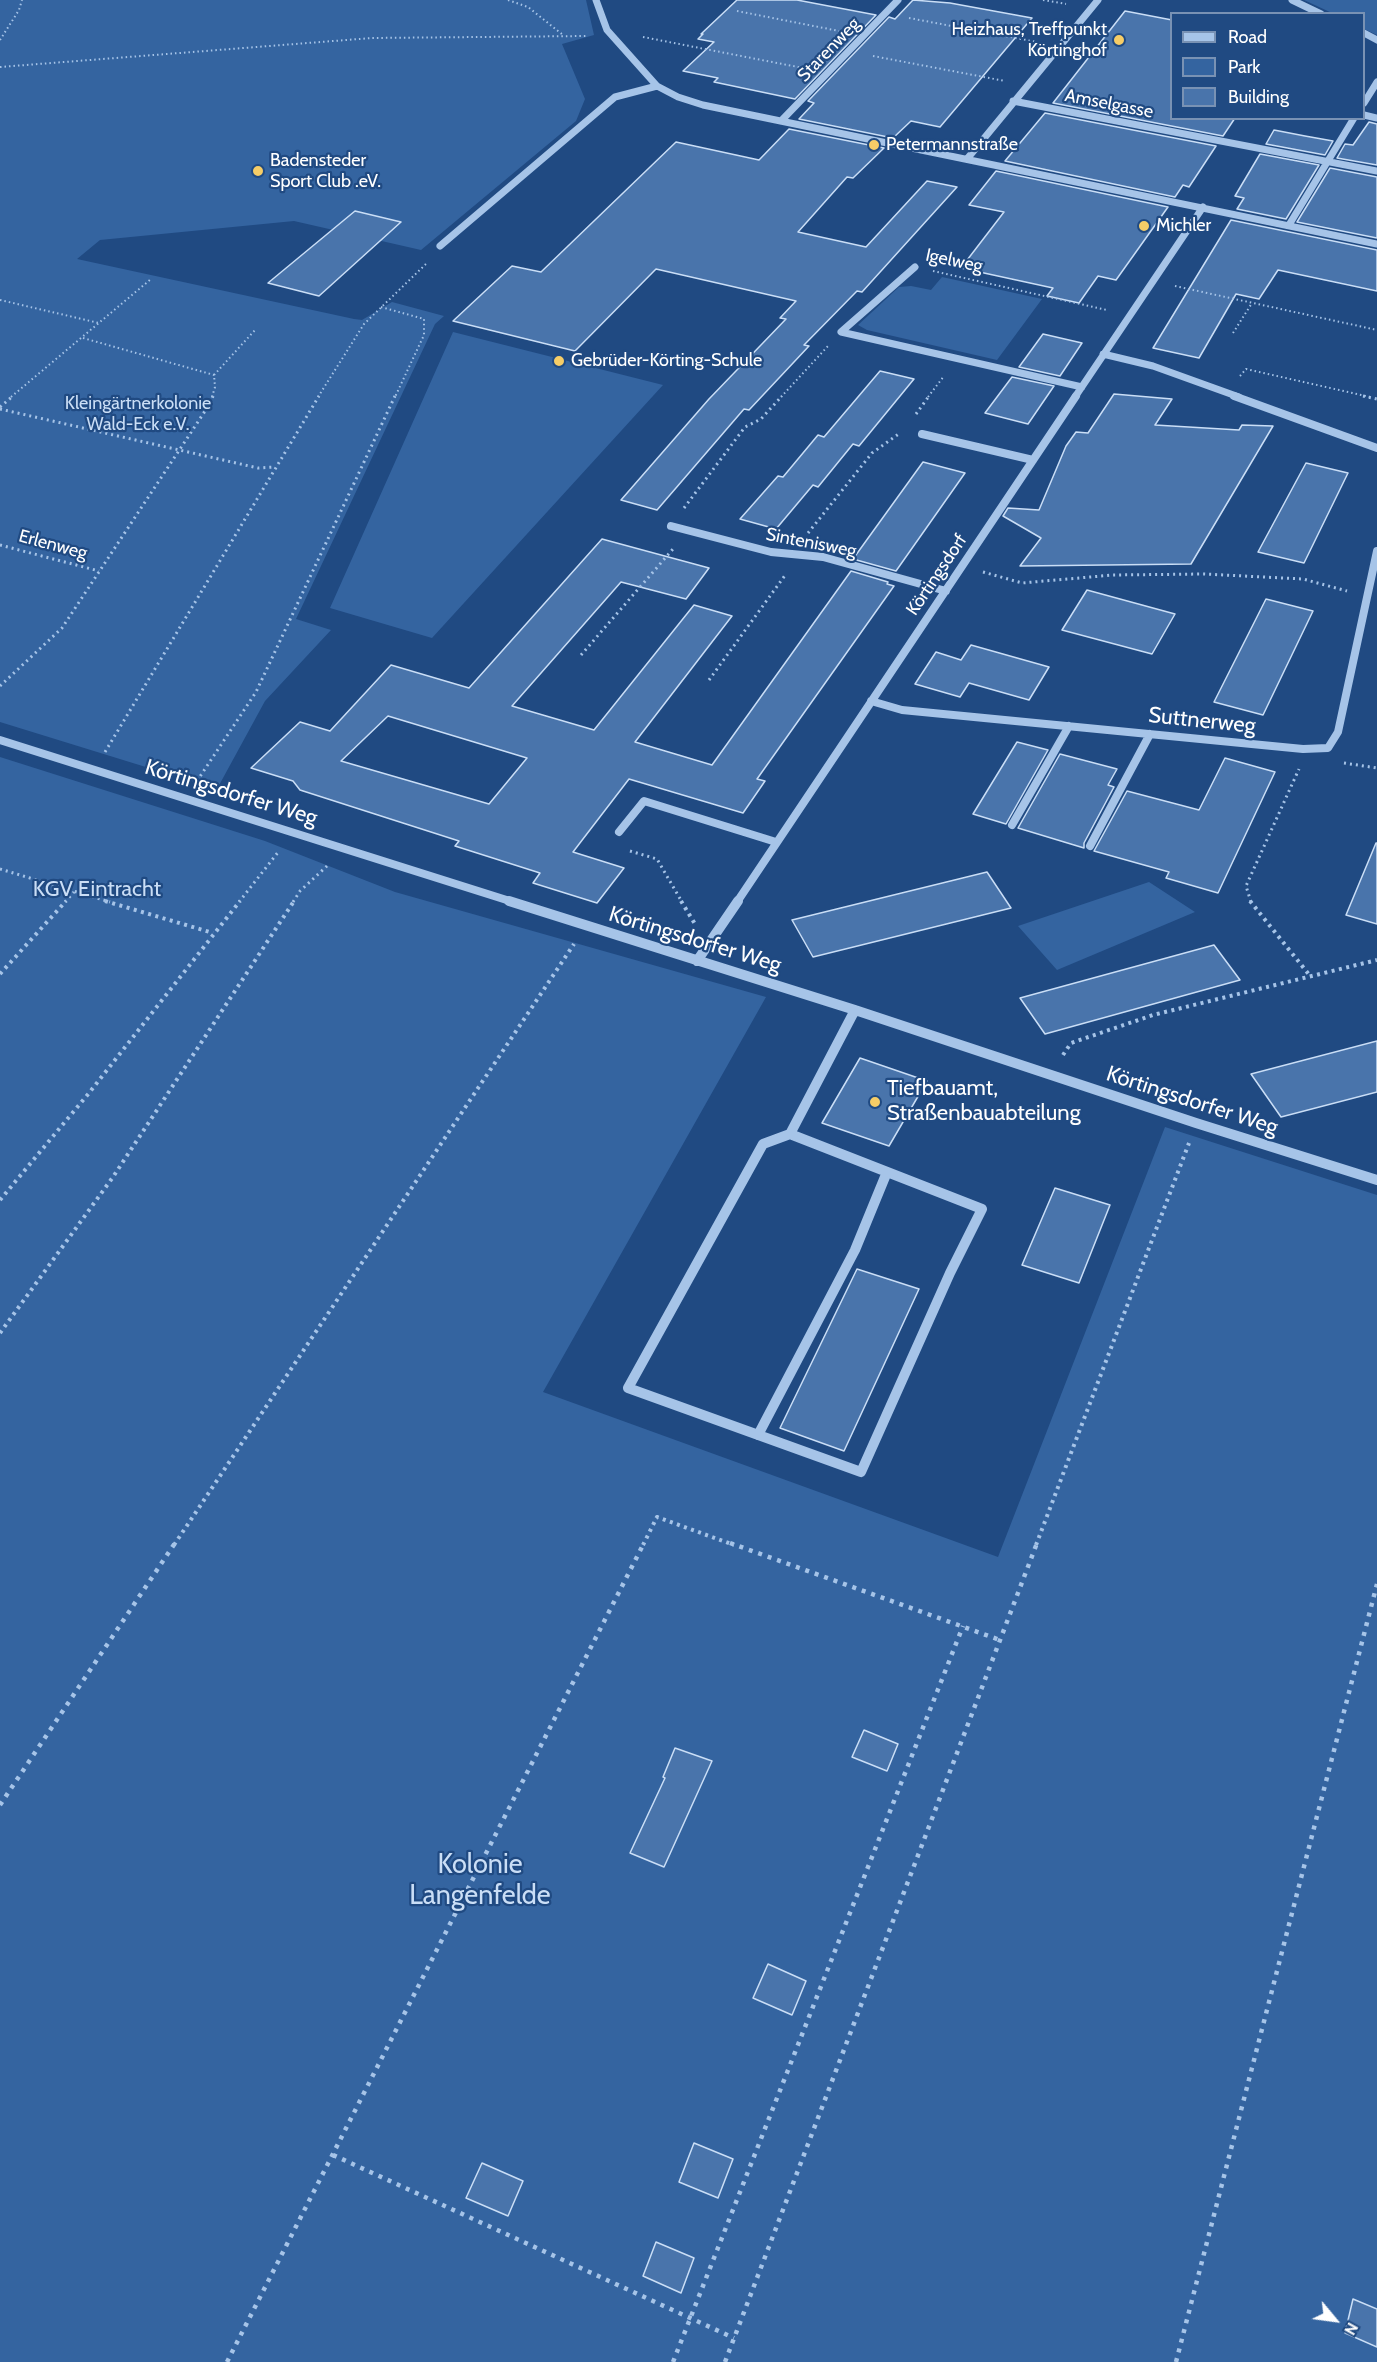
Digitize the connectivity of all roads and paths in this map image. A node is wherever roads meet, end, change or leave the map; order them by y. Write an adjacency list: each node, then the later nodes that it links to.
1 (22, 0): 12 (path)
2 (508, 0): 15 (path)
3 (596, 0): 10 (street)
4 (898, 0): 9 (street, Starenweg)
5 (1098, 0): 13 (street)
6 (1292, 0): 8 (street)
7 (737, 11): 11 (path)
8 (1317, 12)
9 (885, 14): 11 (street, Starenweg); 13 (path)
10 (607, 30): 16 (path); 18 (street)
11 (863, 36): 14 (street, Starenweg)
12 (0, 40)
13 (1059, 46): 19 (street)
14 (848, 51): 16 (street, Starenweg); 19 (path)
15 (0, 67)
16 (827, 73): 23 (street, Starenweg)
17 (1377, 81): 21 (street)
18 (657, 86): 23 (street); 30 (street)
19 (1026, 86): 20 (street)
20 (1013, 101): 24 (street); 25 (street, Amselgasse)
21 (1365, 101)
22 (1353, 120): 25 (street)
23 (781, 121): 24 (street)
24 (967, 159): 27 (street)
25 (1327, 162): 26 (street, Amselgasse); 28 (street)
26 (1377, 171)
27 (1203, 207): 28 (street); 33 (street, Körtingsdorf)
28 (1289, 225): 29 (street)
29 (1377, 244)
30 (440, 246): 36 (path)
31 (915, 267): 37 (path, Igelweg); 41 (street, Igelweg)
32 (152, 279): 38 (path)
33 (1152, 281): 35 (path); 37 (street, Körtingsdorf)
34 (0, 300): 38 (path)
35 (1252, 303): 40 (path); 42 (path)
36 (380, 307): 56 (path); 79 (path)
37 (1129, 315): 44 (street, Körtingsdorf)
38 (100, 323): 43 (path)
39 (256, 328): 46 (path)
40 (1377, 330)
41 (841, 332): 45 (street); 57 (path)
42 (1233, 333)
43 (83, 338): 46 (path); 50 (path)
44 (1103, 354): 48 (street, Körtingsdorf); 53 (street)
45 (956, 358): 48 (street); 51 (path)
46 (214, 375): 54 (path)
47 (1236, 380): 49 (path)
48 (1082, 387): 55 (street, Körtingsdorf)
49 (1377, 399)
50 (0, 408): 54 (path)
51 (905, 429): 52 (path); 61 (path)
52 (922, 434): 55 (street)
53 (1377, 448)
54 (178, 449): 56 (path); 63 (path)
55 (1033, 460): 62 (street, Körtingsdorf)
56 (275, 467): 78 (path)
57 (670, 526): 58 (street, Sintenisweg)
58 (689, 531): 61 (street, Sintenisweg); 66 (path)
59 (0, 545): 63 (path, Erlenweg)
60 (1377, 551): 65 (street)
61 (795, 555): 64 (street, Sintenisweg); 67 (path)
62 (963, 567): 64 (street, Körtingsdorf); 65 (path)
63 (99, 572): 68 (path)
64 (946, 591): 69 (street, Körtingsdorf)
65 (1367, 596): 73 (street)
66 (581, 656)
67 (709, 680)
68 (0, 686)
69 (871, 700): 70 (street, Suttnerweg); 83 (street, Körtingsdorf)
70 (1069, 726): 71 (street, Suttnerweg); 80 (street)
71 (1150, 734): 73 (street, Suttnerweg); 84 (street)
72 (0, 740): 78 (street, Körtingsdorfer Weg)
73 (1328, 748): 76 (path)
74 (1303, 761): 94 (path)
75 (1335, 764): 76 (path)
76 (1346, 765): 77 (path)
77 (1377, 768)
78 (94, 771): 79 (street, Körtingsdorfer Weg)
79 (185, 800): 82 (street, Körtingsdorfer Weg)
80 (1012, 825)
81 (619, 832): 83 (street); 90 (path)
82 (293, 833): 85 (street, Körtingsdorfer Weg); 89 (path)
83 (776, 842): 90 (street, Körtingsdorf)
84 (1090, 846)
85 (343, 847): 88 (street, Körtingsdorfer Weg); 102 (path)
86 (0, 869): 87 (path)
87 (74, 892): 89 (path); 93 (path)
88 (586, 926): 92 (street, Körtingsdorfer Weg); 109 (path)
89 (213, 933): 101 (path)
90 (707, 946): 92 (street, Körtingsdorf)
91 (1377, 960): 94 (path)
92 (697, 961): 95 (street, Körtingsdorfer Weg)
93 (0, 974)
94 (1311, 977): 96 (path)
95 (855, 1010): 96 (street, Körtingsdorfer Weg); 98 (street)
96 (1050, 1075): 97 (street, Körtingsdorfer Weg)
97 (1196, 1124): 100 (street, Körtingsdorfer Weg); 106 (path)
98 (790, 1134): 99 (street); 103 (street)
99 (887, 1172): 103 (street); 103 (street)
100 (1377, 1180)
101 (0, 1200)
102 (0, 1333)
103 (758, 1435)
104 (1377, 1584): 116 (path)
105 (963, 1626): 106 (path); 107 (path); 111 (path)
106 (1000, 1640): 112 (path)
107 (546, 1737): 108 (path); 110 (path)
108 (529, 1770)
109 (0, 1805)
110 (333, 2155): 111 (path); 113 (path)
111 (690, 2318): 112 (path); 114 (path)
112 (734, 2338): 115 (path)
113 (227, 2362)
114 (673, 2362)
115 (725, 2362)
116 (1176, 2362)

